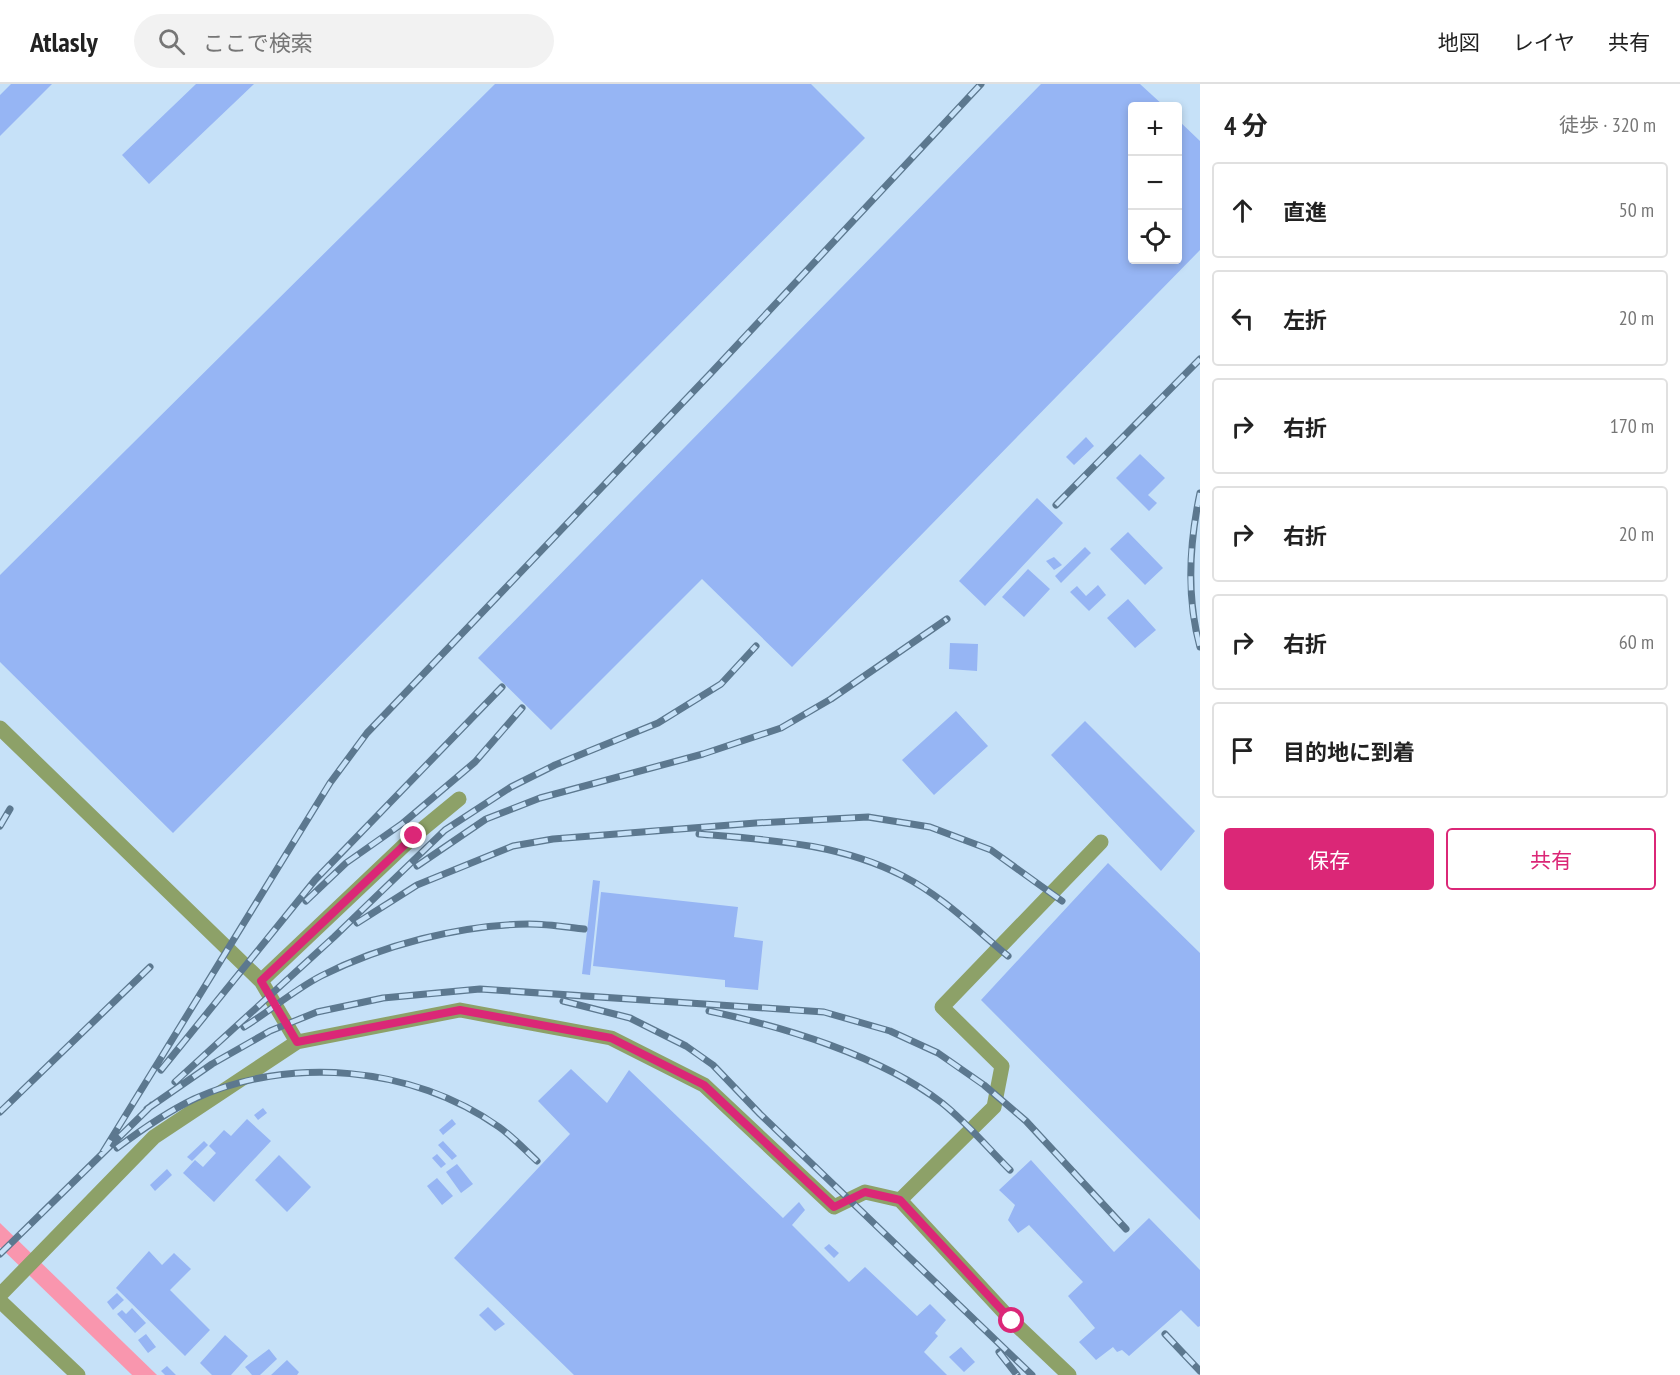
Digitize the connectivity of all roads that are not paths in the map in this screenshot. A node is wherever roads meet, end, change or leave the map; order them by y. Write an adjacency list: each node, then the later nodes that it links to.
1 (0, 728): 4 (lane)
2 (459, 799): 4 (lane)
3 (1101, 842): 6 (lane)
4 (261, 981): 5 (lane)
5 (297, 1042): 6 (lane); 7 (lane)
6 (900, 1200): 10 (lane)
7 (0, 1295)
8 (0, 1301): 9 (lane)
9 (78, 1375)
10 (1069, 1375)

